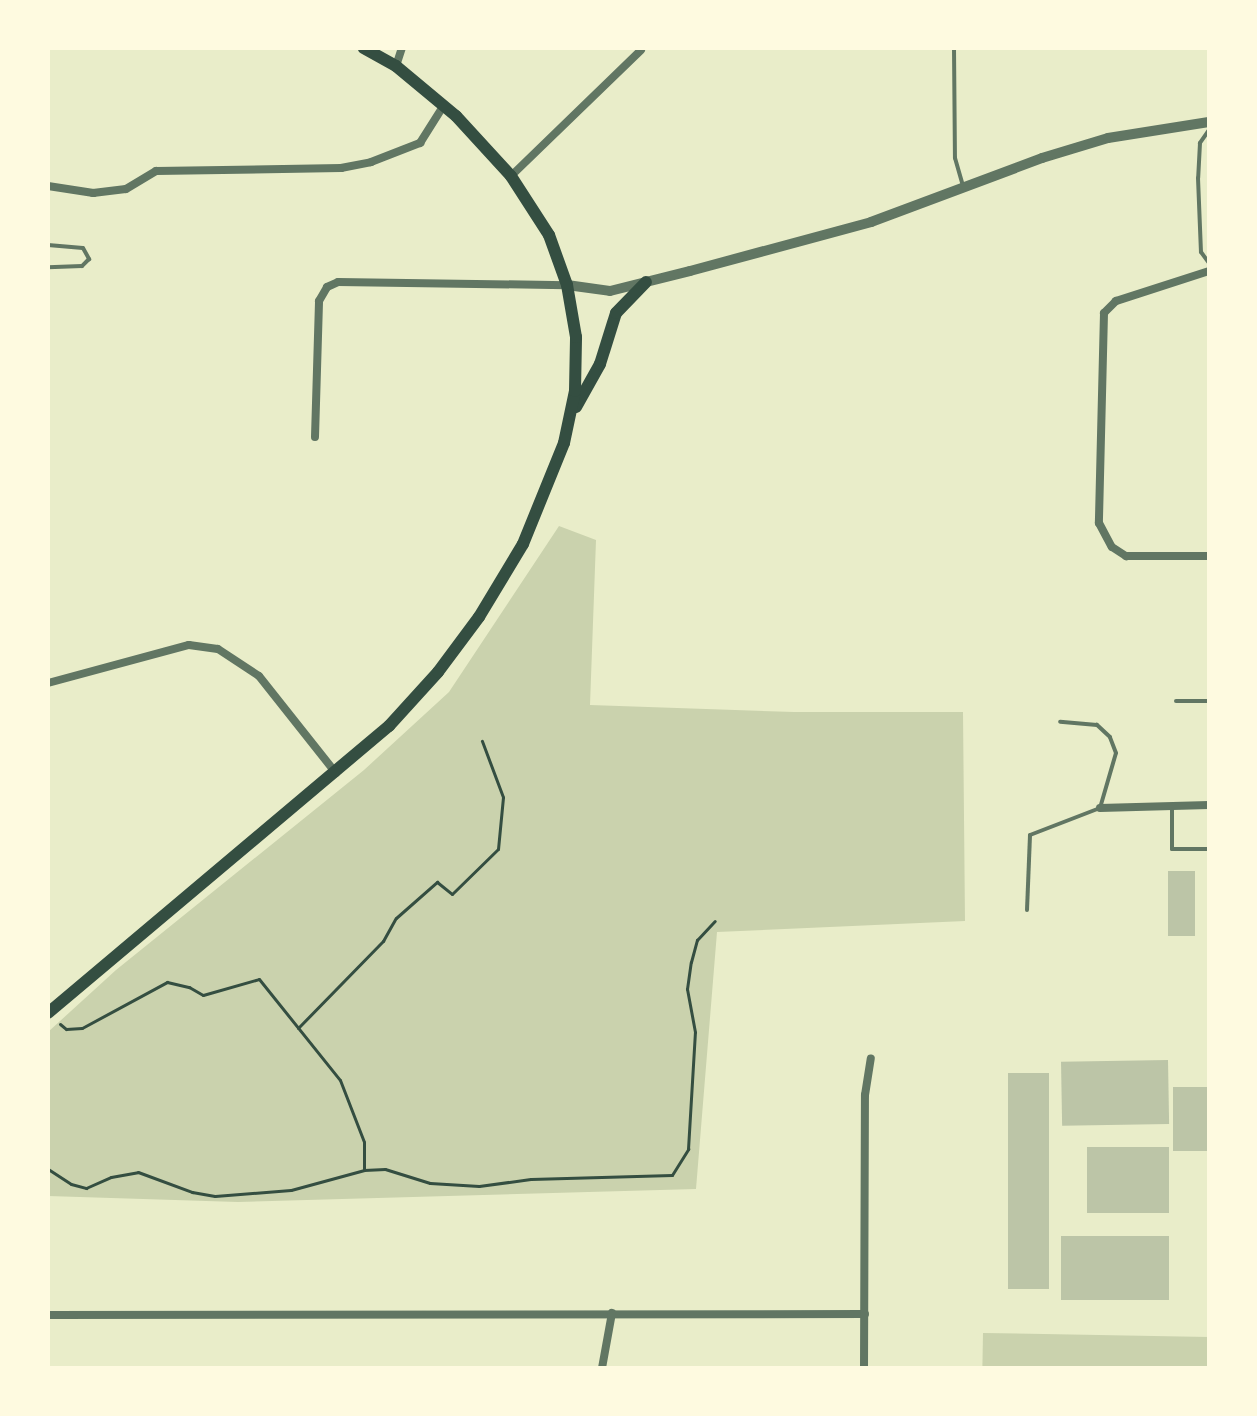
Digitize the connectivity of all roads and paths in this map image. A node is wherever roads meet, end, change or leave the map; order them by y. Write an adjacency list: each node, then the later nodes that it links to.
1 (364, 48): 5 (main road)
2 (402, 48): 5 (street)
3 (954, 48): 11 (lane)
4 (641, 50): 9 (street)
5 (396, 66): 6 (main road)
6 (444, 105): 9 (main road); 10 (street)
7 (1209, 122): 11 (street)
8 (1209, 130): 13 (lane)
9 (511, 176): 17 (main road)
10 (48, 186)
11 (963, 186): 16 (street)
12 (48, 245): 14 (lane)
13 (1209, 263)
14 (48, 267)
15 (1209, 271): 20 (street)
16 (646, 282): 17 (street); 18 (main road)
17 (567, 285): 18 (main road); 19 (street)
18 (571, 417): 26 (main road)
19 (315, 437)
20 (1209, 556)
21 (48, 683): 26 (street)
22 (1176, 701): 23 (lane)
23 (1209, 701)
24 (1060, 722): 29 (lane)
25 (482, 741): 34 (path)
26 (336, 773): 33 (main road)
27 (1172, 805): 28 (street); 29 (street); 30 (lane)
28 (1209, 805)
29 (1100, 808): 31 (lane)
30 (1209, 849)
31 (1027, 910)
32 (715, 921): 37 (path)
33 (48, 1013): 34 (path)
34 (298, 1028): 37 (path)
35 (871, 1058): 39 (street)
36 (48, 1169): 37 (path)
37 (364, 1170)
38 (612, 1313): 39 (street); 40 (street); 41 (street)
39 (865, 1314): 42 (street)
40 (48, 1315)
41 (602, 1368)
42 (864, 1368)

